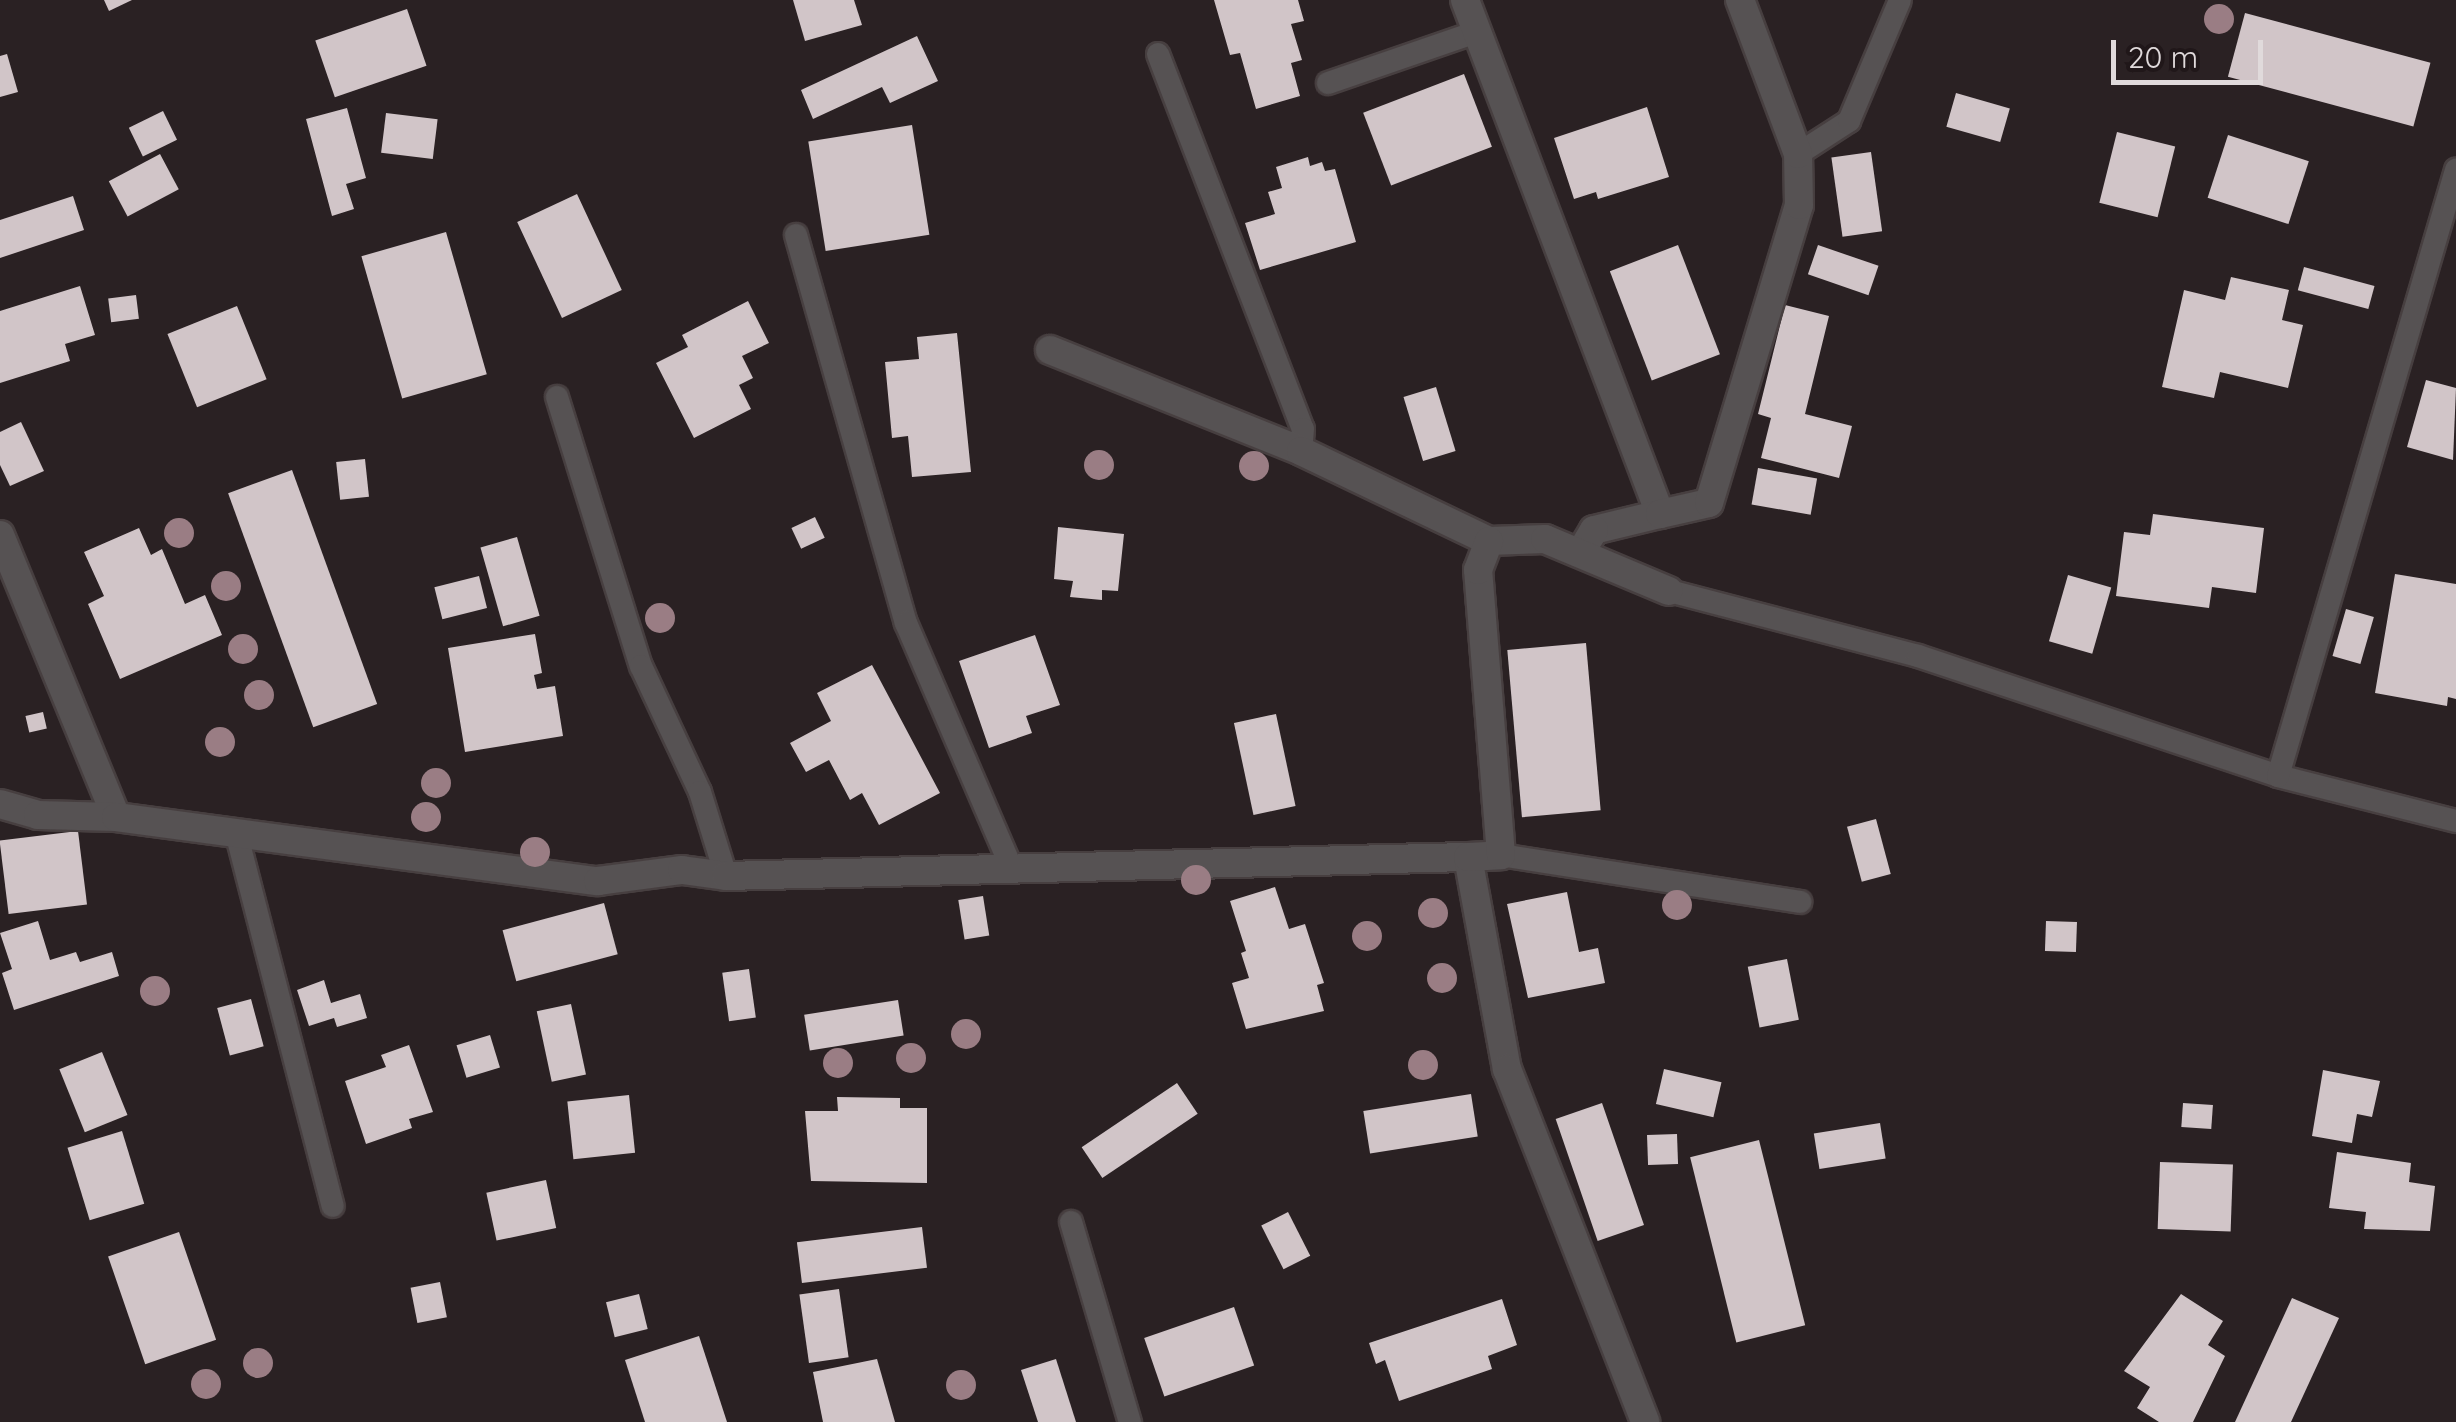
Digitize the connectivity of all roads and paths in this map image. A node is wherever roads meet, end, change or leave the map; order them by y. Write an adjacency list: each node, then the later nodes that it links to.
1 (1464, 0): 4 (street)
2 (1740, 0): 7 (street)
3 (1900, 0): 7 (lane)
4 (1479, 30): 6 (lane); 13 (street)
5 (1158, 54): 12 (lane)
6 (1328, 83)
7 (1798, 154): 13 (street)
8 (2456, 170): 18 (lane)
9 (796, 235): 25 (lane)
10 (1050, 350): 12 (street)
11 (557, 396): 26 (lane)
12 (1301, 451): 15 (street)
13 (1660, 514): 16 (street)
14 (0, 535): 20 (street)
15 (1489, 542): 16 (street); 23 (street)
16 (1580, 553): 17 (street)
17 (1669, 590): 18 (lane)
18 (2278, 776): 21 (lane)
19 (0, 804): 20 (street)
20 (116, 817): 22 (street)
21 (2456, 821)
22 (237, 836): 26 (street); 28 (lane)
23 (1501, 855): 24 (street); 27 (lane)
24 (1468, 857): 25 (street); 31 (street)
25 (1012, 869): 26 (street)
26 (726, 876)
27 (1800, 902)
28 (333, 1206)
29 (1071, 1222): 30 (lane)
30 (1130, 1422)
31 (1645, 1422)

